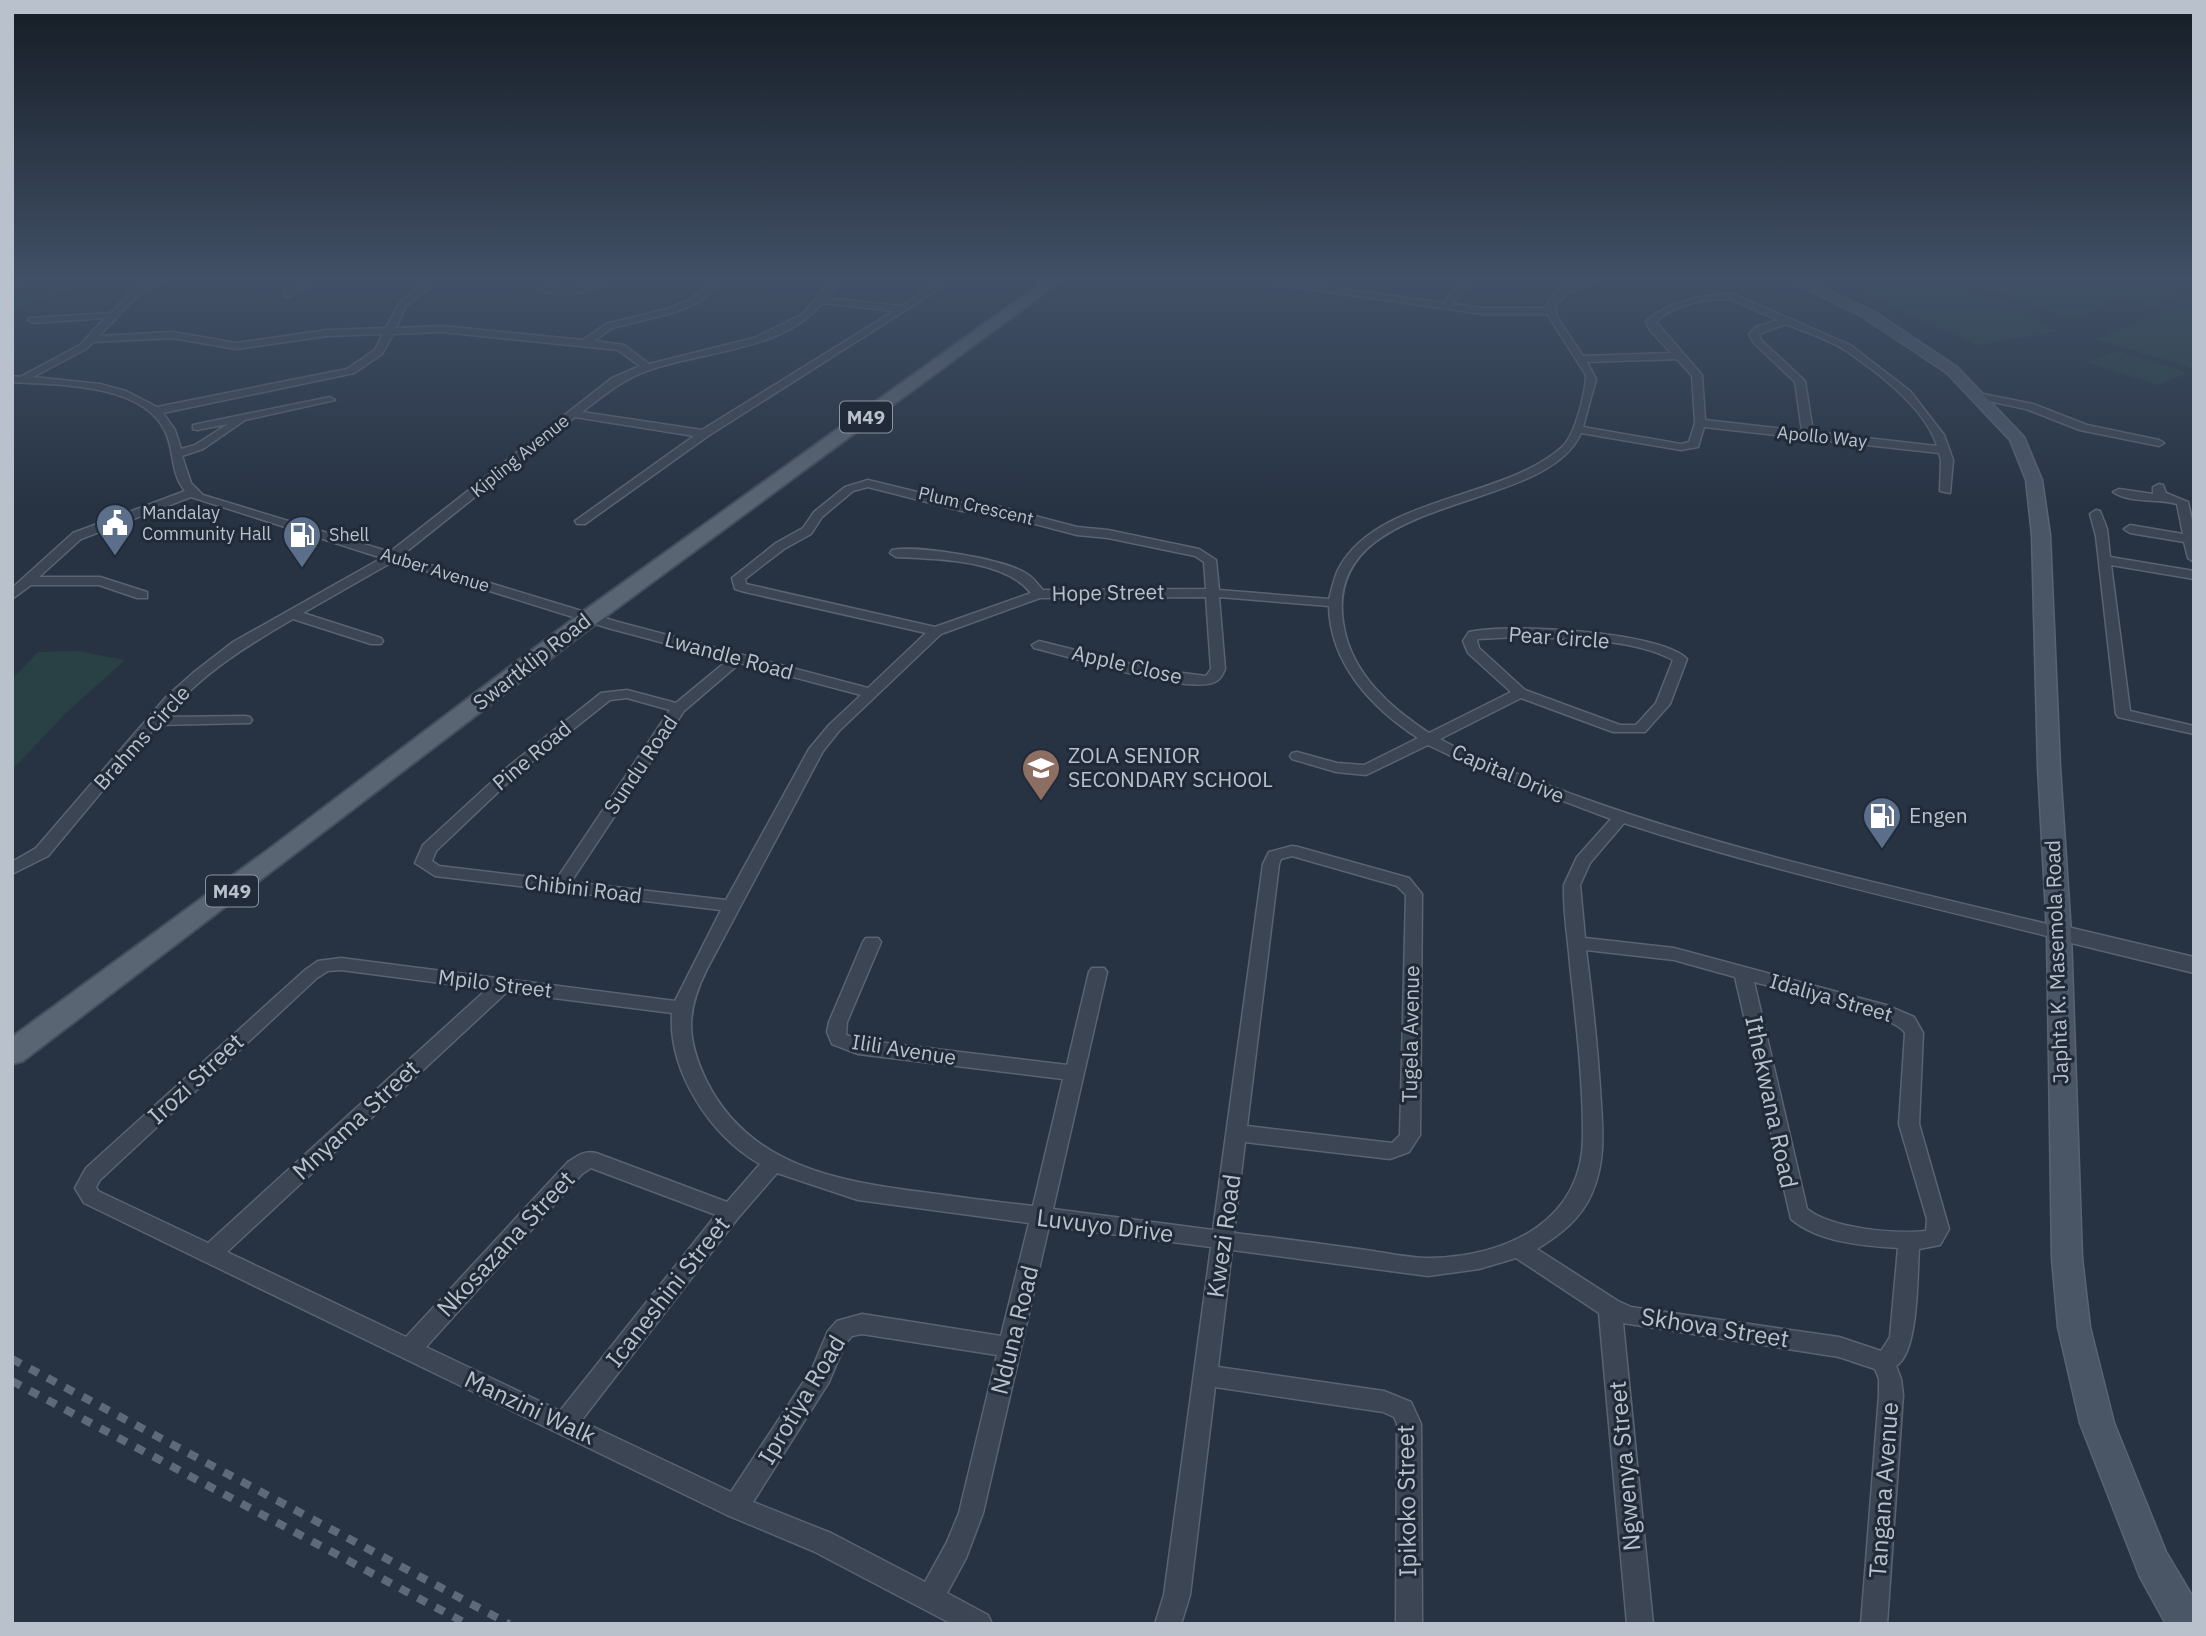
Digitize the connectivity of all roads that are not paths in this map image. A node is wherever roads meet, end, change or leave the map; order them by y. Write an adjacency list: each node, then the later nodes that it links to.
1 (64, 354): 14 (street)
2 (375, 354): 17 (street)
3 (633, 354): 13 (street)
4 (698, 354): 13 (street, Kipling Avenue)
5 (831, 354): 23 (street)
6 (953, 354): 47 (main road, Swartklip Road / M49)
7 (1579, 354): 12 (street)
8 (1771, 354): 24 (street)
9 (1858, 354): 26 (street)
10 (1929, 354): 15 (main road, Japhta K. Masemola Road)
11 (1679, 356): 12 (street); 20 (street)
12 (1582, 359): 22 (street)
13 (647, 366): 18 (street, Kipling Avenue)
14 (15, 381): 17 (street)
15 (1983, 397): 25 (street); 66 (main road, Japhta K. Masemola Road)
16 (330, 400): 19 (street)
17 (155, 411): 27 (street)
18 (573, 414): 23 (street); 36 (street, Kipling Avenue)
19 (248, 416): 21 (street); 27 (street)
20 (1700, 423): 22 (street); 24 (street, Apollo Way)
21 (197, 427)
22 (1577, 429): 45 (street, Capital Drive)
23 (704, 434): 32 (street)
24 (1808, 435): 26 (street, Apollo Way)
25 (2159, 443)
26 (1944, 450): 28 (street)
27 (176, 454): 30 (street)
28 (1946, 491)
29 (2119, 492): 34 (street)
30 (191, 493): 36 (street, Auber Avenue); 40 (street)
31 (2096, 514): 38 (street)
32 (581, 521)
33 (2130, 528): 34 (street)
34 (2190, 539): 37 (street)
35 (896, 553): 42 (street)
36 (392, 557): 46 (street, Brahms Circle); 47 (street, Auber Avenue)
37 (2194, 558)
38 (2105, 559): 39 (street); 57 (street)
39 (2194, 575)
40 (27, 581): 43 (street); 44 (street)
41 (1213, 593): 42 (street, Hope Street); 45 (street, Hope Street); 48 (street, Plum Crescent); 50 (street, Apple Close)
42 (1039, 594): 48 (street, Hope Street)
43 (12, 595)
44 (142, 595)
45 (1335, 603): 58 (street, Capital Drive)
46 (291, 614): 49 (street); 56 (street, Brahms Circle)
47 (589, 618): 51 (street, Lwandle Road); 75 (main road, Swartklip Road / M49)
48 (936, 631): 52 (street, Hope Street)
49 (376, 641)
50 (1039, 645)
51 (738, 658): 52 (street, Lwandle Road); 54 (street, Sundu Road)
52 (870, 693): 65 (street, Luvuyo Drive)
53 (1520, 693): 53 (street, Pear Circle); 58 (street)
54 (679, 708): 63 (street, Pine Road); 64 (street, Sundu Road)
55 (245, 720): 56 (street)
56 (154, 721): 62 (street, Brahms Circle)
57 (2194, 730)
58 (1429, 739): 59 (street); 60 (street, Capital Drive)
59 (1297, 756)
60 (1619, 819): 66 (street, Capital Drive); 68 (street, Luvuyo Drive)
61 (1282, 852): 77 (street, Kwezi Road); 77 (street, Tugela Avenue)
62 (12, 869)
63 (435, 871): 64 (street, Chibini Road)
64 (560, 886): 65 (street, Chibini Road)
65 (732, 906): 74 (street, Luvuyo Drive)
66 (2059, 933): 69 (street); 100 (main road, Japhta K. Masemola Road)
67 (872, 942): 76 (street, Ilili Avenue)
68 (1577, 943): 71 (street, Idaliya Street); 85 (street, Luvuyo Drive)
69 (2194, 965)
70 (1098, 972): 76 (street, Nduna Road)
71 (1743, 973): 82 (street, Idaliya Street); 83 (street, Ithekwana Road)
72 (311, 974): 73 (street, Mpilo Street); 79 (street, Irozi Street)
73 (503, 985): 74 (street, Mpilo Street); 86 (street, Mnyama Street)
74 (682, 1008): 78 (street, Luvuyo Drive)
75 (12, 1054)
76 (1073, 1073): 81 (street, Nduna Road)
77 (1238, 1133): 84 (street, Kwezi Road)
78 (774, 1163): 80 (street, Icaneshini Street); 81 (street, Luvuyo Drive)
79 (85, 1188): 86 (street, Manzini Walk)
80 (731, 1212): 89 (street, Nkosazana Street); 92 (street, Icaneshini Street)
81 (1042, 1218): 84 (street, Luvuyo Drive); 88 (street, Nduna Road)
82 (1936, 1236): 83 (street, Ithekwana Road)
83 (1909, 1240): 90 (street)
84 (1221, 1241): 85 (street, Luvuyo Drive); 91 (street, Kwezi Road)
85 (1521, 1250): 87 (street, Skhova Street)
86 (210, 1255): 89 (street, Manzini Walk)
87 (1610, 1308): 90 (street, Skhova Street); 98 (street, Ngwenya Street)
88 (1011, 1347): 93 (street, Iprotiya Road); 94 (street, Nduna Road)
89 (408, 1351): 92 (street, Manzini Walk)
90 (1883, 1362): 99 (street, Tangana Avenue)
91 (1207, 1376): 96 (street, Kwezi Road); 97 (street, Ipikoko Street)
92 (565, 1423): 93 (street, Manzini Walk)
93 (736, 1507): 94 (street, Manzini Walk)
94 (930, 1598): 95 (street, Manzini Walk)
95 (979, 1624)
96 (1168, 1624)
97 (1409, 1624)
98 (1640, 1624)
99 (1874, 1624)
100 (2187, 1624)

